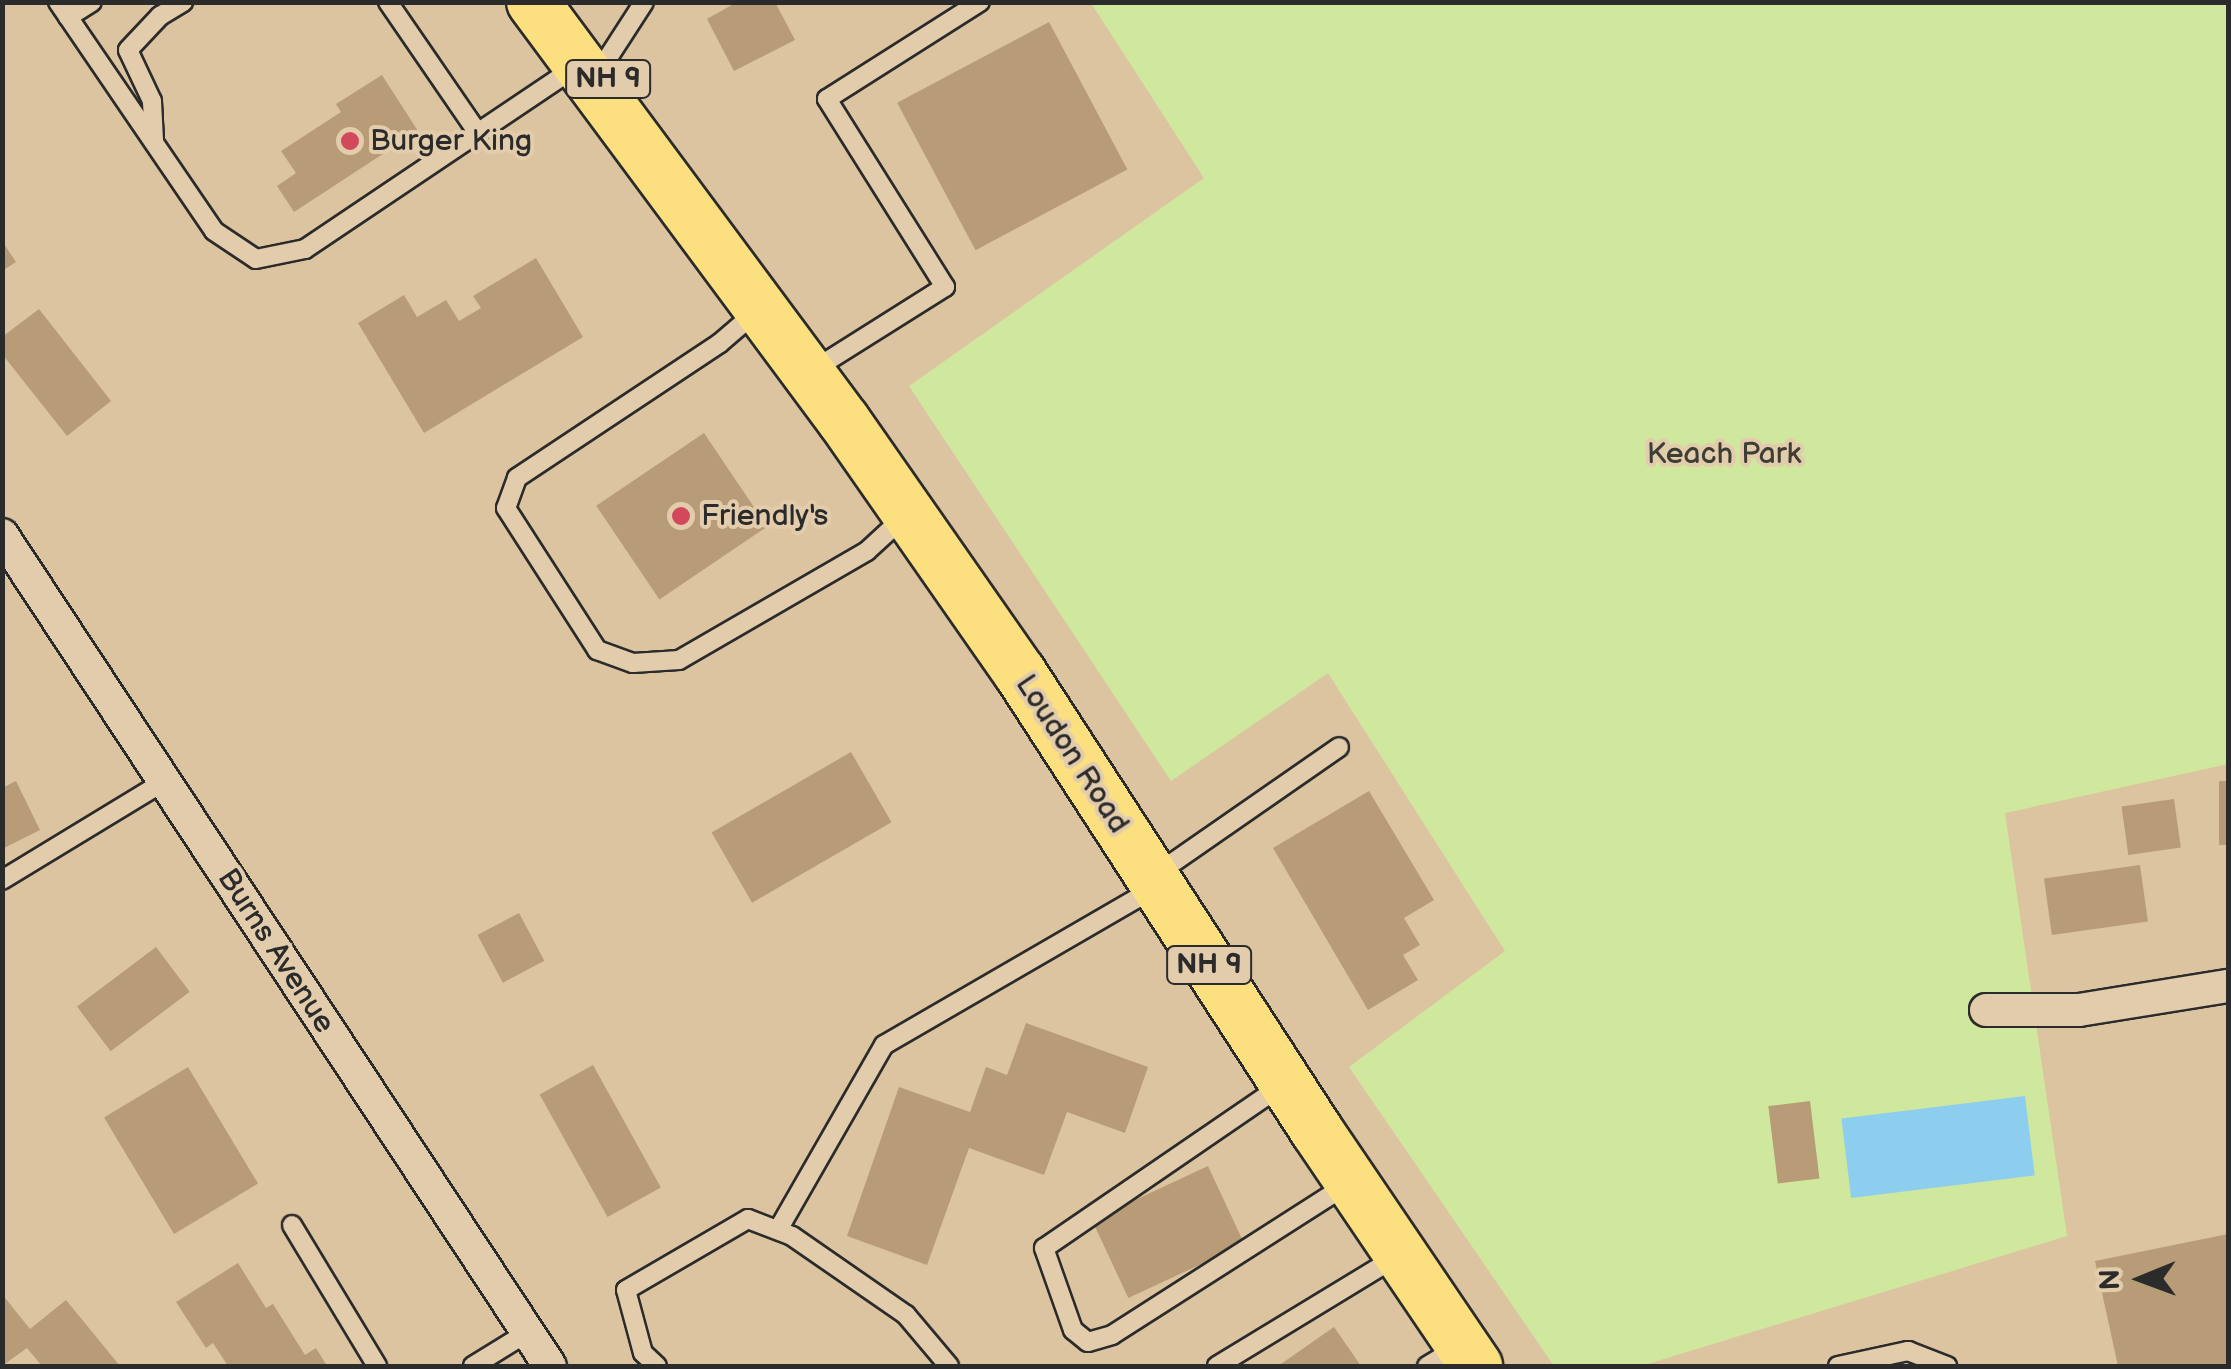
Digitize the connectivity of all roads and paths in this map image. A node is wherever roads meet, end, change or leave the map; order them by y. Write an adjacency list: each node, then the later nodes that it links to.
1 (92, 2): 8 (lane)
2 (184, 2): 11 (lane)
3 (388, 2): 10 (lane)
4 (533, 2): 9 (main road, Loudon Road)
5 (570, 2): 9 (main road, Loudon Road / NH 9)
6 (644, 2): 9 (lane)
7 (980, 2): 13 (lane)
8 (63, 10): 11 (lane)
9 (590, 66): 10 (lane); 12 (main road, Loudon Road / NH 9)
10 (478, 132): 11 (lane)
11 (154, 143)
12 (760, 308): 13 (main road, Loudon Road / NH 9); 14 (lane)
13 (808, 373): 14 (main road, Loudon Road / NH 9)
14 (909, 513): 19 (main road, Loudon Road / NH 9)
15 (2, 535): 17 (street, Burns Avenue)
16 (1339, 747): 19 (lane)
17 (164, 781): 18 (lane); 27 (street, Burns Avenue)
18 (2, 880)
19 (1155, 882): 22 (main road, Loudon Road / NH 9); 25 (lane)
20 (2228, 986): 21 (street)
21 (1986, 1010)
22 (1285, 1082): 23 (main road, Loudon Road / NH 9); 23 (lane)
23 (1351, 1182): 26 (main road, Loudon Road / NH 9)
24 (292, 1225): 29 (lane)
25 (778, 1230): 32 (lane); 33 (lane)
26 (1400, 1254): 28 (main road, Loudon Road / NH 9); 34 (lane)
27 (528, 1332): 30 (lane); 31 (street, Burns Avenue)
28 (1455, 1359)
29 (377, 1366)
30 (473, 1366)
31 (550, 1366)
32 (657, 1366)
33 (949, 1366)
34 (1216, 1366)
35 (1838, 1366): 36 (lane)
36 (1947, 1366)

